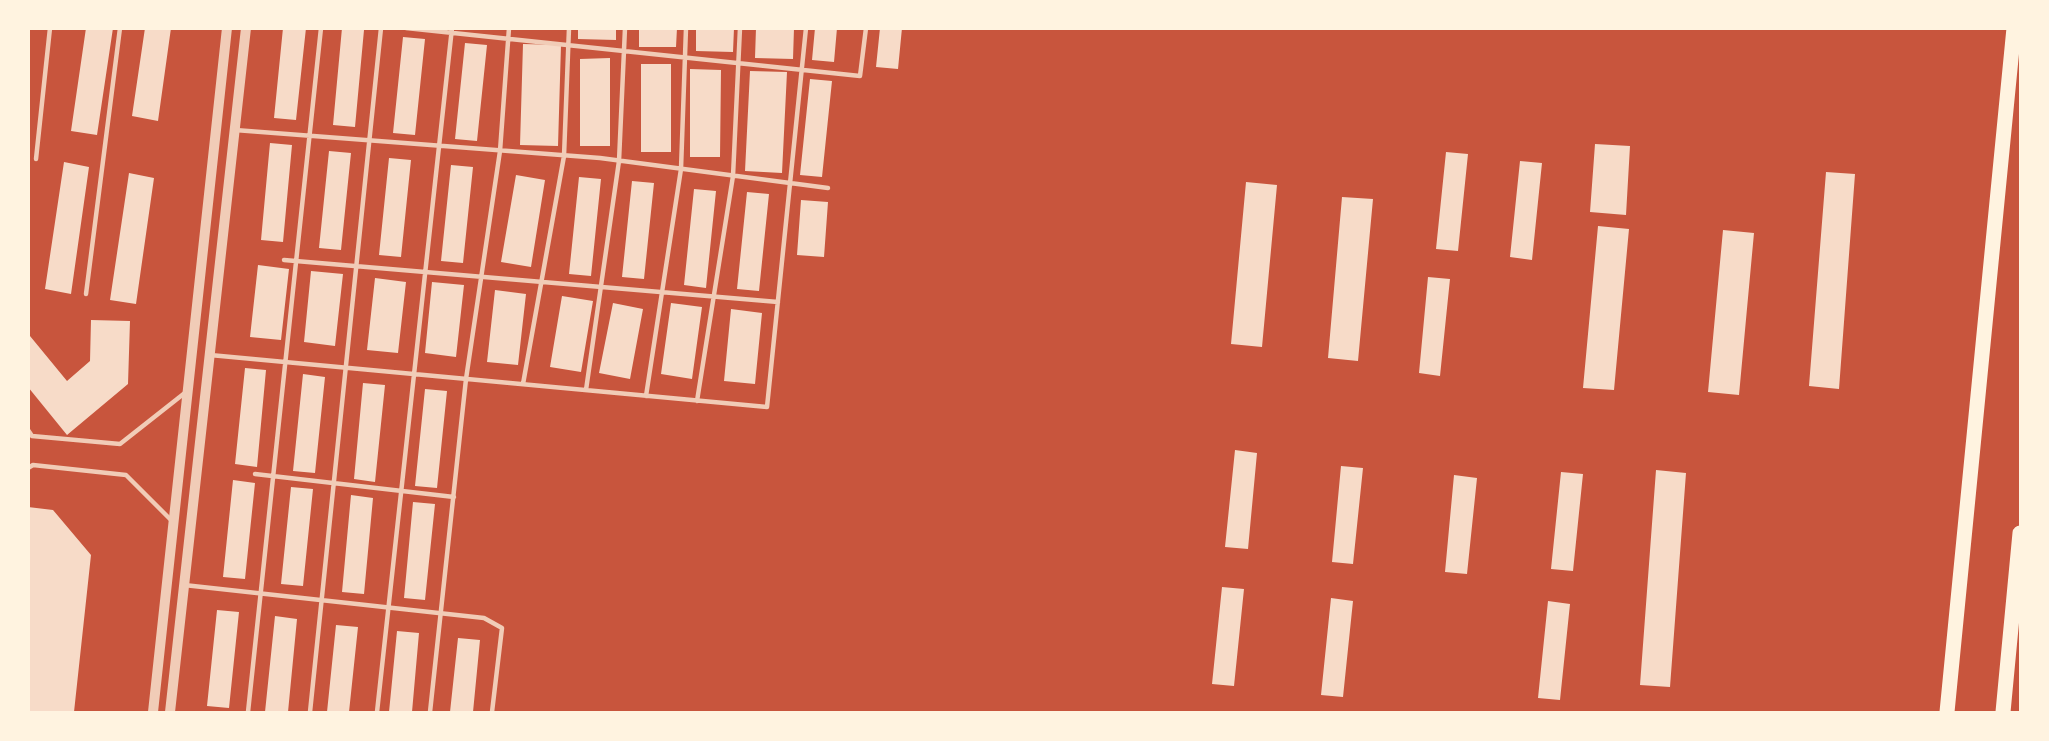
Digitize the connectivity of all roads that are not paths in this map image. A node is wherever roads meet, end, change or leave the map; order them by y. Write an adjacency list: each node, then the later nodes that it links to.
1 (50, 28): 29 (lane)
2 (120, 28): 43 (lane)
3 (227, 28): 52 (street)
4 (246, 28): 23 (street)
5 (321, 28): 24 (lane)
6 (381, 28): 25 (lane)
7 (406, 28): 16 (lane)
8 (509, 28): 17 (lane)
9 (569, 28): 18 (lane)
10 (625, 28): 19 (lane)
11 (687, 28): 20 (lane)
12 (740, 28): 21 (lane)
13 (806, 28): 22 (lane)
14 (866, 28): 22 (lane)
15 (2014, 28): 77 (main road)
16 (451, 31): 17 (lane); 26 (lane)
17 (508, 39): 18 (lane); 27 (lane)
18 (568, 46): 19 (lane); 28 (lane)
19 (624, 51): 20 (lane); 30 (lane)
20 (685, 58): 21 (lane); 31 (lane)
21 (738, 63): 22 (lane); 32 (lane)
22 (802, 70): 33 (lane)
23 (235, 130): 24 (lane); 46 (street)
24 (310, 136): 25 (lane); 36 (lane)
25 (369, 141): 26 (lane); 37 (lane)
26 (439, 146): 27 (lane); 38 (lane)
27 (500, 151): 28 (lane); 39 (lane)
28 (564, 156): 30 (lane); 40 (lane)
29 (36, 159)
30 (619, 161): 31 (lane); 41 (lane)
31 (681, 169): 32 (lane); 42 (lane)
32 (733, 176): 33 (lane); 44 (lane)
33 (790, 183): 34 (lane); 45 (lane)
34 (828, 188)
35 (284, 260): 36 (lane)
36 (297, 261): 37 (lane); 47 (lane)
37 (356, 266): 38 (lane); 48 (lane)
38 (425, 272): 39 (lane); 49 (lane)
39 (482, 277): 40 (lane); 50 (lane)
40 (541, 282): 41 (lane); 51 (lane)
41 (601, 287): 42 (lane); 53 (lane)
42 (662, 292): 44 (lane); 54 (lane)
43 (86, 294)
44 (714, 297): 45 (lane); 55 (lane)
45 (778, 302): 55 (lane)
46 (210, 355): 47 (lane); 65 (street)
47 (286, 362): 48 (lane); 59 (lane)
48 (346, 368): 49 (lane); 60 (lane)
49 (414, 374): 50 (lane); 61 (lane)
50 (466, 379): 51 (lane); 62 (lane)
51 (523, 384): 53 (lane)
52 (188, 390): 56 (lane); 63 (street)
53 (586, 390): 54 (lane)
54 (646, 396): 55 (lane)
55 (697, 401)
56 (28, 430)
57 (28, 468): 63 (lane)
58 (255, 474): 59 (lane)
59 (274, 476): 60 (lane); 66 (lane)
60 (334, 483): 61 (lane); 67 (lane)
61 (401, 491): 62 (lane); 68 (lane)
62 (454, 497): 69 (lane)
63 (173, 522): 70 (street)
64 (2020, 533): 78 (main road)
65 (184, 585): 66 (lane); 71 (street)
66 (261, 593): 67 (lane); 72 (lane)
67 (321, 600): 68 (lane); 73 (lane)
68 (389, 607): 69 (lane); 74 (lane)
69 (441, 613): 75 (lane); 76 (lane)
70 (153, 712)
71 (170, 712)
72 (248, 712)
73 (310, 712)
74 (377, 712)
75 (430, 712)
76 (492, 712)
77 (1947, 712)
78 (2003, 712)

